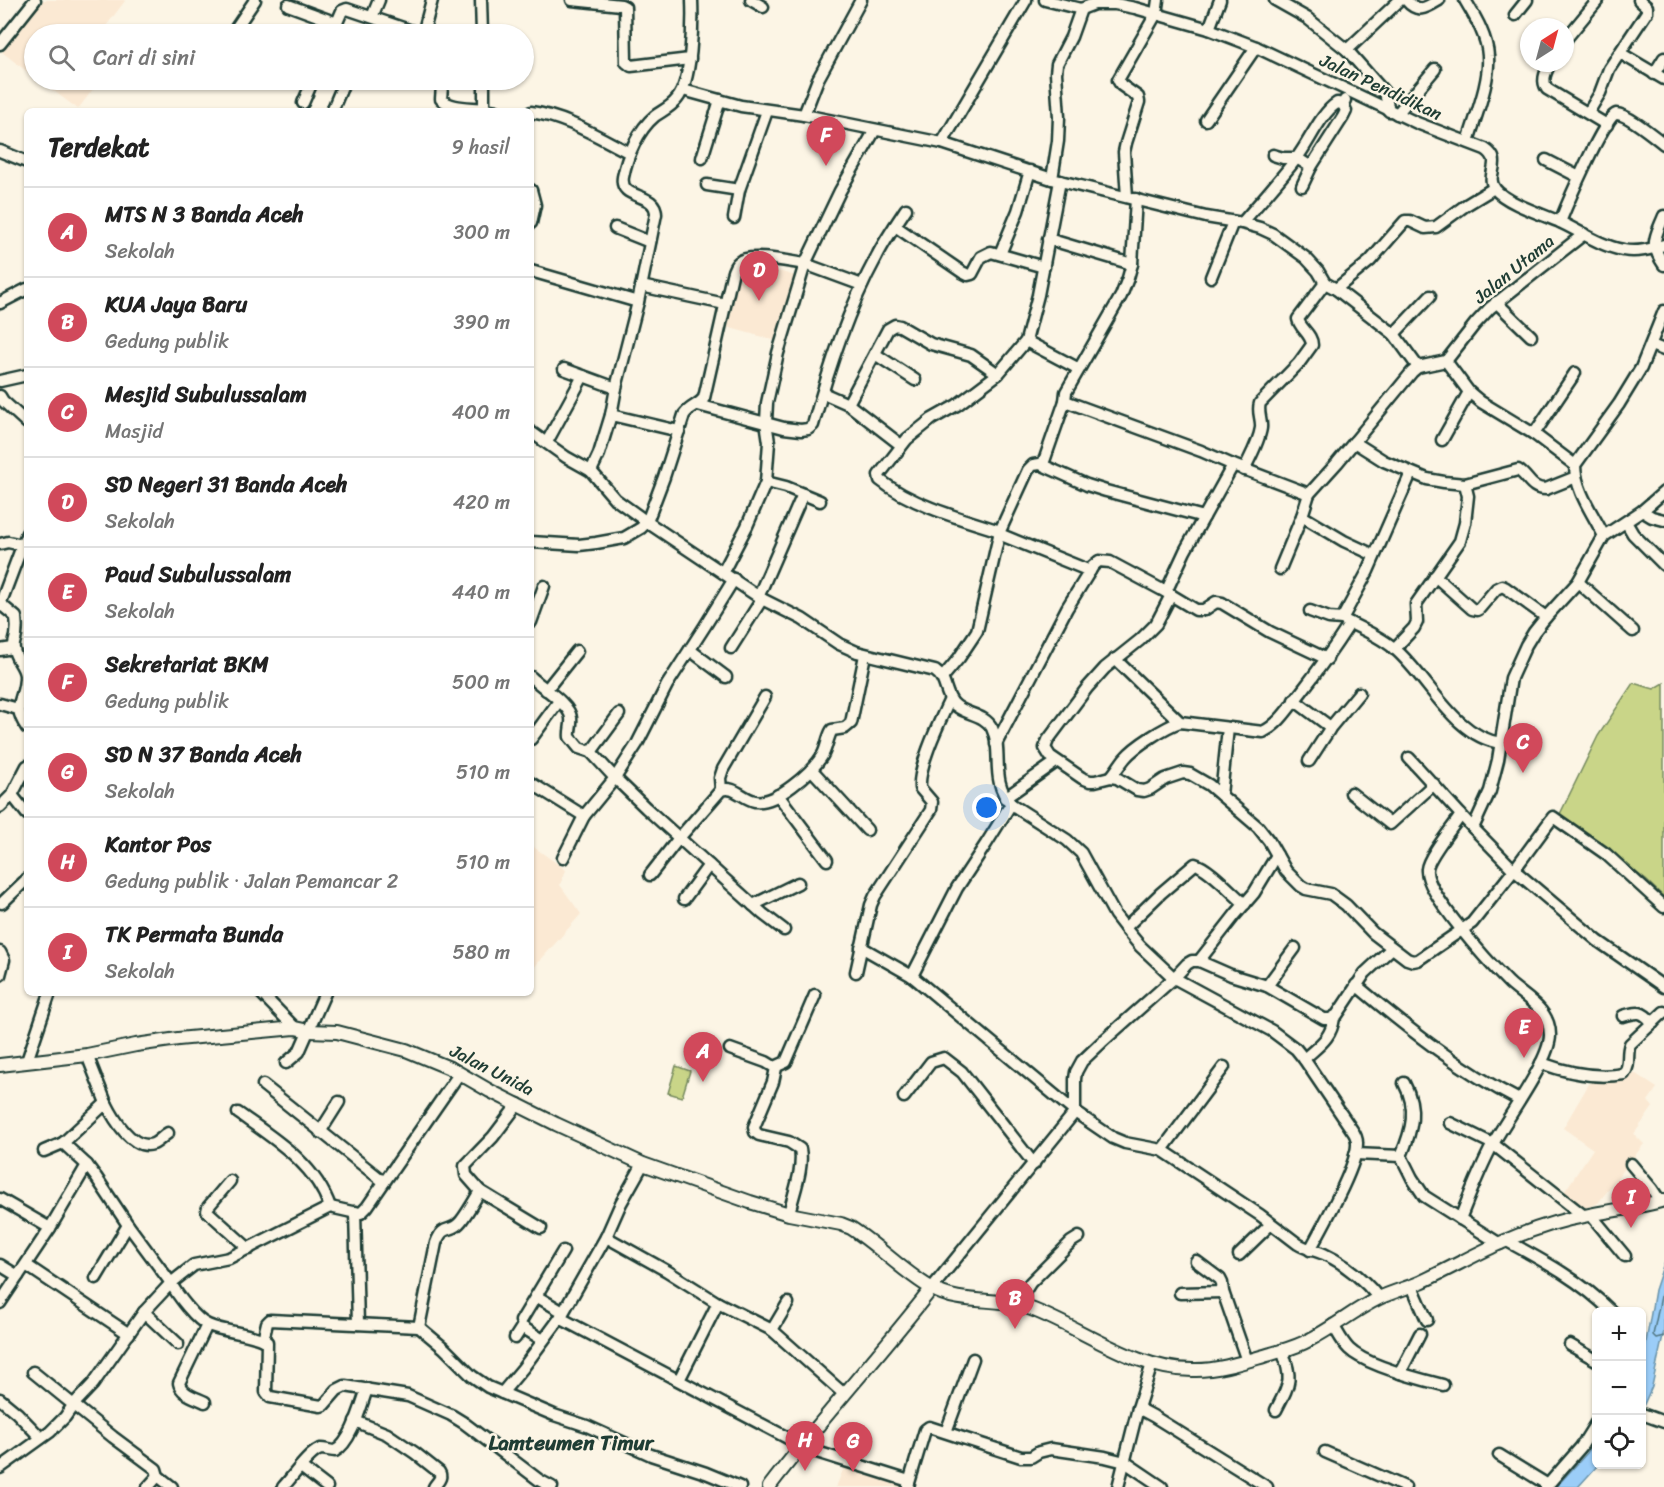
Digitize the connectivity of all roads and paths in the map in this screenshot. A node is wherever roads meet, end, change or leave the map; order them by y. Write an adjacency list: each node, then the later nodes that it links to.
1 (35, 0): 35 (street)
2 (255, 0): 29 (street)
3 (379, 0): 27 (street)
4 (432, 0): 31 (street)
5 (481, 0): 32 (street)
6 (572, 0): 40 (street)
7 (692, 0): 40 (street)
8 (751, 0): 23 (street)
9 (861, 0): 61 (street)
10 (1026, 0): 67 (street)
11 (1045, 0): 24 (street, Jalan Pendidikan)
12 (1158, 0): 25 (street)
13 (1220, 0): 33 (street)
14 (1275, 0): 37 (street)
15 (1400, 0): 37 (street)
16 (1406, 0): 17 (street)
17 (1439, 0)
18 (1465, 0): 66 (street)
19 (1527, 0): 26 (street)
20 (1598, 0): 34 (street)
21 (1639, 0): 38 (street)
22 (288, 5): 28 (street)
23 (763, 7)
24 (1081, 9): 25 (street, Jalan Pendidikan); 78 (street)
25 (1156, 14): 33 (street, Jalan Pendidikan); 83 (street)
26 (1515, 15)
27 (372, 17): 28 (street); 30 (street)
28 (337, 23)
29 (239, 24)
30 (393, 24)
31 (425, 24)
32 (482, 24)
33 (1209, 29): 36 (street, Jalan Pendidikan)
34 (1574, 29)
35 (0, 44)
36 (1256, 47): 49 (street, Jalan Pendidikan); 62 (street)
37 (1347, 50): 58 (street)
38 (1620, 53): 43 (street); 60 (street)
39 (1664, 58): 43 (street)
40 (690, 59): 48 (street)
41 (1435, 69): 58 (street)
42 (1546, 72): 60 (street)
43 (1659, 76)
44 (309, 90): 51 (street)
45 (341, 90): 54 (street)
46 (442, 90): 53 (street)
47 (486, 90): 56 (street)
48 (683, 90): 50 (street); 69 (street)
49 (1350, 92): 52 (street); 58 (street, Jalan Pendidikan)
50 (720, 100): 57 (street); 71 (street)
51 (303, 103)
52 (1342, 104): 72 (street); 75 (street)
53 (442, 107): 55 (street)
54 (333, 108)
55 (475, 108)
56 (490, 108)
57 (767, 111): 61 (street); 82 (street)
58 (1393, 112): 66 (street, Jalan Pendidikan)
59 (534, 113): 69 (street)
60 (1588, 113): 63 (street)
61 (804, 116): 64 (street)
62 (1206, 120)
63 (1607, 125): 65 (street); 77 (street)
64 (875, 130): 67 (street); 96 (street)
65 (1663, 140)
66 (1468, 142): 81 (street, Jalan Pendidikan)
67 (942, 143): 76 (street)
68 (0, 151): 74 (street)
69 (630, 153): 93 (street)
70 (1273, 155): 72 (street)
71 (702, 158)
72 (1297, 158): 75 (street); 88 (street)
73 (1546, 160): 77 (street)
74 (24, 161)
75 (1311, 167): 80 (street)
76 (1030, 171): 78 (street); 95 (street)
77 (1579, 177): 87 (street)
78 (1056, 180): 83 (street); 92 (street)
79 (707, 185): 82 (street)
80 (1302, 186)
81 (1494, 188): 87 (street); 105 (street)
82 (739, 190): 86 (street)
83 (1131, 198): 88 (street); 97 (street)
84 (906, 209): 89 (street)
85 (1664, 216): 94 (street)
86 (734, 218)
87 (1560, 222): 91 (street)
88 (1238, 223): 101 (street); 102 (street)
89 (895, 226): 95 (street); 104 (street)
90 (615, 228): 93 (street)
91 (1584, 234): 94 (street); 109 (street, Jalan Utama)
92 (1048, 239): 97 (street); 99 (street)
93 (650, 242): 103 (street)
94 (1659, 247): 98 (street)
95 (1000, 254): 99 (street)
96 (805, 264): 104 (street); 111 (street); 138 (street)
97 (1132, 264): 122 (street)
98 (1664, 265)
99 (1044, 267): 115 (street)
100 (534, 272): 108 (street)
101 (1211, 278)
102 (1325, 283): 105 (street); 149 (street)
103 (641, 285): 108 (street); 111 (street)
104 (862, 285): 131 (street)
105 (1336, 289): 113 (street)
106 (24, 291): 110 (street)
107 (1430, 296): 113 (street)
108 (638, 302): 129 (street)
109 (1496, 302): 114 (street); 119 (street, Jalan Utama)
110 (0, 303)
111 (725, 304): 135 (street)
112 (1664, 311): 116 (street)
113 (1394, 334): 120 (street)
114 (1530, 336)
115 (1026, 341): 122 (street); 124 (street)
116 (1651, 345): 117 (street); 148 (street)
117 (1664, 350)
118 (875, 354): 124 (street); 127 (street); 134 (street)
119 (1446, 361): 120 (street); 130 (street)
120 (1418, 367): 144 (street)
121 (564, 369): 126 (street)
122 (1079, 369): 133 (street)
123 (1575, 373): 141 (street)
124 (998, 374): 145 (street)
125 (24, 376): 128 (street)
126 (583, 376): 129 (street); 143 (street)
127 (915, 380)
128 (0, 381)
129 (616, 388): 136 (street)
130 (1469, 392): 141 (street); 142 (street)
131 (823, 393): 134 (street); 138 (street)
132 (0, 396): 137 (street)
133 (1065, 401): 146 (street); 147 (street)
134 (848, 404): 145 (street)
135 (698, 405): 138 (street); 139 (street)
136 (611, 415): 139 (street); 150 (street)
137 (24, 420)
138 (766, 422): 153 (street)
139 (679, 431): 163 (street)
140 (534, 434): 143 (street)
141 (1534, 434): 148 (street)
142 (1442, 440)
143 (547, 442): 150 (street)
144 (1354, 442): 151 (street); 157 (street)
145 (901, 445): 165 (street)
146 (1043, 464): 161 (street); 165 (street)
147 (1233, 465): 149 (street); 161 (street)
148 (1575, 465): 152 (street)
149 (1244, 470): 157 (street)
150 (591, 471): 163 (street)
151 (1411, 473): 154 (street); 171 (street)
152 (1576, 477): 154 (street); 166 (street)
153 (766, 482): 156 (street); 175 (street)
154 (1465, 484): 176 (street)
155 (1664, 492): 159 (street)
156 (803, 494): 158 (street); 181 (street)
157 (1309, 494): 160 (street)
158 (820, 501)
159 (1642, 511): 162 (street); 164 (street)
160 (1302, 516): 171 (street); 173 (street)
161 (1204, 517): 180 (street)
162 (1664, 520)
163 (646, 522): 168 (street); 175 (street)
164 (1626, 522): 166 (street); 172 (street)
165 (1000, 532): 174 (street); 199 (street)
166 (1604, 536): 178 (street)
167 (24, 540): 170 (street)
168 (534, 542)
169 (0, 543): 170 (street)
170 (22, 545): 185 (street)
171 (1374, 555): 186 (street)
172 (1664, 565)
173 (1280, 569)
174 (1090, 571): 180 (street); 217 (street)
175 (723, 572): 177 (street)
176 (1436, 576): 184 (street); 190 (street)
177 (734, 579): 181 (street); 192 (street)
178 (1578, 582): 184 (street); 187 (street)
179 (544, 586): 183 (street)
180 (1168, 593): 195 (street); 196 (street)
181 (761, 597): 189 (street); 194 (street)
182 (1310, 611): 186 (street)
183 (534, 614)
184 (1546, 616): 216 (street)
185 (21, 617): 188 (street)
186 (1346, 621): 190 (street); 196 (street)
187 (1633, 632)
188 (13, 648): 191 (street); 197 (street)
189 (731, 648)
190 (1394, 649): 216 (street)
191 (0, 650)
192 (690, 650): 198 (street); 225 (street)
193 (577, 651): 202 (street)
194 (865, 655): 199 (street); 222 (street)
195 (1115, 659): 211 (street); 221 (street)
196 (1327, 659): 206 (street)
197 (24, 671)
198 (726, 677)
199 (943, 677): 205 (street)
200 (534, 683): 202 (street)
201 (24, 688): 209 (street)
202 (546, 690): 207 (street)
203 (1359, 693): 214 (street)
204 (765, 697): 228 (street)
205 (950, 699): 217 (street); 257 (street)
206 (1294, 700): 213 (street); 214 (street)
207 (559, 701): 215 (street); 218 (street)
208 (0, 704): 209 (street)
209 (18, 709): 212 (street)
210 (620, 714): 218 (street)
211 (1180, 722): 213 (street); 224 (street)
212 (24, 723)
213 (1228, 728): 232 (street)
214 (1330, 728): 220 (street)
215 (534, 735)
216 (1501, 743): 238 (street)
217 (996, 744): 233 (street)
218 (591, 752): 225 (street)
219 (1409, 758): 226 (street)
220 (1309, 761)
221 (1056, 762): 224 (street); 233 (street)
222 (812, 770): 231 (street); 239 (street)
223 (24, 772): 230 (street)
224 (1111, 777): 232 (street)
225 (615, 778): 236 (street); 240 (street)
226 (1434, 784): 229 (street); 237 (street)
227 (534, 785): 236 (street)
228 (721, 790): 231 (street); 240 (street)
229 (1351, 793)
230 (12, 795): 234 (street); 235 (street)
231 (778, 795): 243 (street)
232 (1221, 795): 241 (street)
233 (1008, 801): 254 (street); 264 (street)
234 (0, 806)
235 (24, 810)
236 (584, 816): 242 (street)
237 (1461, 816): 238 (street); 256 (street)
238 (1473, 828): 245 (street)
239 (867, 830)
240 (680, 838): 244 (street); 246 (street)
241 (1277, 855): 251 (street); 259 (street)
242 (563, 858)
243 (827, 860)
244 (709, 865): 249 (street); 252 (street)
245 (1514, 870): 253 (street); 256 (street); 268 (street)
246 (650, 875)
247 (24, 882): 250 (street)
248 (798, 883): 252 (street)
249 (684, 899)
250 (2, 903)
251 (1245, 904): 254 (street); 261 (street)
252 (753, 905): 255 (street)
253 (1664, 907)
254 (1125, 928): 265 (street)
255 (784, 930)
256 (1462, 930): 259 (street); 283 (street)
257 (861, 947): 262 (street); 264 (street)
258 (1295, 948): 267 (street)
259 (1392, 948): 266 (street)
260 (0, 952): 263 (street)
261 (1199, 961): 265 (street); 267 (street)
262 (856, 972)
263 (0, 975)
264 (912, 976): 295 (street)
265 (1174, 978): 280 (street); 295 (street)
266 (1356, 985): 274 (street); 291 (street)
267 (1267, 986): 274 (street)
268 (1664, 987)
269 (816, 995): 285 (street)
270 (49, 996): 281 (street)
271 (264, 996): 276 (street)
272 (324, 996): 277 (street)
273 (1623, 1016): 275 (street)
274 (1334, 1018): 280 (street)
275 (1659, 1020): 283 (street)
276 (295, 1028): 277 (street, Jalan Unida); 279 (street, Jalan Unida)
277 (309, 1031): 282 (street); 287 (street, Jalan Unida)
278 (730, 1049): 285 (street)
279 (87, 1055): 281 (street, Jalan Unida); 293 (street)
280 (1305, 1059): 304 (street)
281 (27, 1061): 284 (street, Jalan Unida)
282 (286, 1063)
283 (1541, 1063): 291 (street)
284 (0, 1065)
285 (775, 1067): 317 (street)
286 (1224, 1067): 302 (street)
287 (459, 1074): 294 (street, Jalan Unida); 311 (street)
288 (1404, 1083): 305 (street)
289 (263, 1085): 298 (street)
290 (904, 1097): 307 (street)
291 (1520, 1100): 301 (street)
292 (339, 1102): 298 (street)
293 (106, 1103): 299 (street); 300 (street)
294 (518, 1104): 306 (street, Jalan Unida); 312 (street)
295 (1075, 1112): 302 (street); 307 (street)
296 (238, 1113): 315 (street)
297 (1450, 1123): 301 (street)
298 (320, 1132): 311 (street)
299 (168, 1133)
300 (63, 1143): 303 (street); 309 (street)
301 (1493, 1144): 318 (street); 319 (street)
302 (1162, 1150): 320 (street)
303 (44, 1151)
304 (1355, 1154): 305 (street); 328 (street)
305 (1401, 1156): 319 (street)
306 (643, 1164): 317 (street, Jalan Unida); 324 (street)
307 (1034, 1164): 339 (street)
308 (1631, 1164): 314 (street)
309 (87, 1165): 321 (street); 322 (street)
310 (230, 1181): 327 (street)
311 (384, 1182): 316 (street)
312 (480, 1191): 323 (street); 356 (street)
313 (0, 1199): 322 (street)
314 (1662, 1201): 318 (street, Jalan Unida)
315 (330, 1207): 316 (street); 327 (street)
316 (355, 1212): 353 (street)
317 (789, 1214): 339 (street, Jalan Unida)
318 (1588, 1215): 326 (street, Jalan Unida); 331 (street)
319 (1460, 1220): 326 (street)
320 (1271, 1224): 328 (street); 330 (street)
321 (128, 1225): 336 (street); 337 (street)
322 (50, 1228): 334 (street)
323 (541, 1228)
324 (606, 1237): 345 (street); 350 (street)
325 (1079, 1237): 347 (street)
326 (1503, 1242): 338 (street, Jalan Unida); 348 (street)
327 (249, 1249): 337 (street)
328 (1310, 1250): 343 (street)
329 (563, 1251): 342 (street)
330 (1239, 1255)
331 (1625, 1256)
332 (1196, 1261): 341 (street)
333 (0, 1265): 335 (street)
334 (26, 1265): 335 (street); 358 (street)
335 (18, 1276): 344 (street)
336 (96, 1278)
337 (171, 1283): 349 (street); 354 (street)
338 (1412, 1286): 343 (street, Jalan Unida); 351 (street)
339 (932, 1288): 347 (street, Jalan Unida); 376 (street)
340 (1180, 1293): 341 (street)
341 (1223, 1293): 368 (street)
342 (536, 1296): 350 (street); 352 (street)
343 (1379, 1298): 355 (street, Jalan Unida)
344 (0, 1303)
345 (718, 1303): 357 (street); 372 (street)
346 (788, 1303): 357 (street)
347 (1022, 1306): 369 (street, Jalan Unida)
348 (1607, 1307)
349 (144, 1312): 358 (street); 363 (street)
350 (562, 1315): 362 (street); 372 (street)
351 (1427, 1320)
352 (521, 1321)
353 (358, 1323): 356 (street); 361 (street)
354 (207, 1325): 361 (street); 378 (street)
355 (1333, 1325): 365 (street, Jalan Unida); 371 (street)
356 (419, 1327): 375 (street)
357 (772, 1330): 376 (street)
358 (129, 1334): 379 (street)
359 (1420, 1334): 371 (street)
360 (515, 1338): 362 (street)
361 (263, 1340): 374 (street)
362 (543, 1340): 375 (street)
363 (177, 1344)
364 (1570, 1345): 366 (street)
365 (1282, 1350): 368 (street, Jalan Unida); 381 (street)
366 (1592, 1358)
367 (973, 1359): 386 (street)
368 (1247, 1361): 369 (street, Jalan Unida)
369 (1152, 1364): 380 (street)
370 (33, 1372): 379 (street)
371 (1400, 1373): 373 (street)
372 (679, 1380): 388 (street)
373 (1443, 1385)
374 (367, 1389): 383 (street); 402 (street)
375 (502, 1393): 403 (street)
376 (844, 1394): 388 (street)
377 (0, 1399): 387 (street)
378 (205, 1402)
379 (74, 1404): 387 (street); 394 (street)
380 (1138, 1408): 391 (street); 407 (street)
381 (1276, 1410)
382 (1644, 1415): 384 (street)
383 (356, 1421): 392 (street); 401 (street)
384 (1660, 1421)
385 (1592, 1430): 396 (street)
386 (946, 1432): 391 (street); 395 (street)
387 (41, 1438): 393 (street)
388 (801, 1445): 395 (street); 404 (street)
389 (1325, 1452): 408 (street)
390 (1499, 1455): 396 (street)
391 (1125, 1462): 405 (street); 406 (street)
392 (301, 1467): 399 (street); 400 (street)
393 (0, 1468)
394 (158, 1476): 397 (street); 398 (street)
395 (908, 1484)
396 (1547, 1486)
397 (148, 1487)
398 (172, 1487)
399 (283, 1487)
400 (327, 1487)
401 (434, 1487)
402 (552, 1487)
403 (740, 1487)
404 (769, 1487)
405 (1118, 1487)
406 (1162, 1487)
407 (1267, 1487)
408 (1405, 1487)

